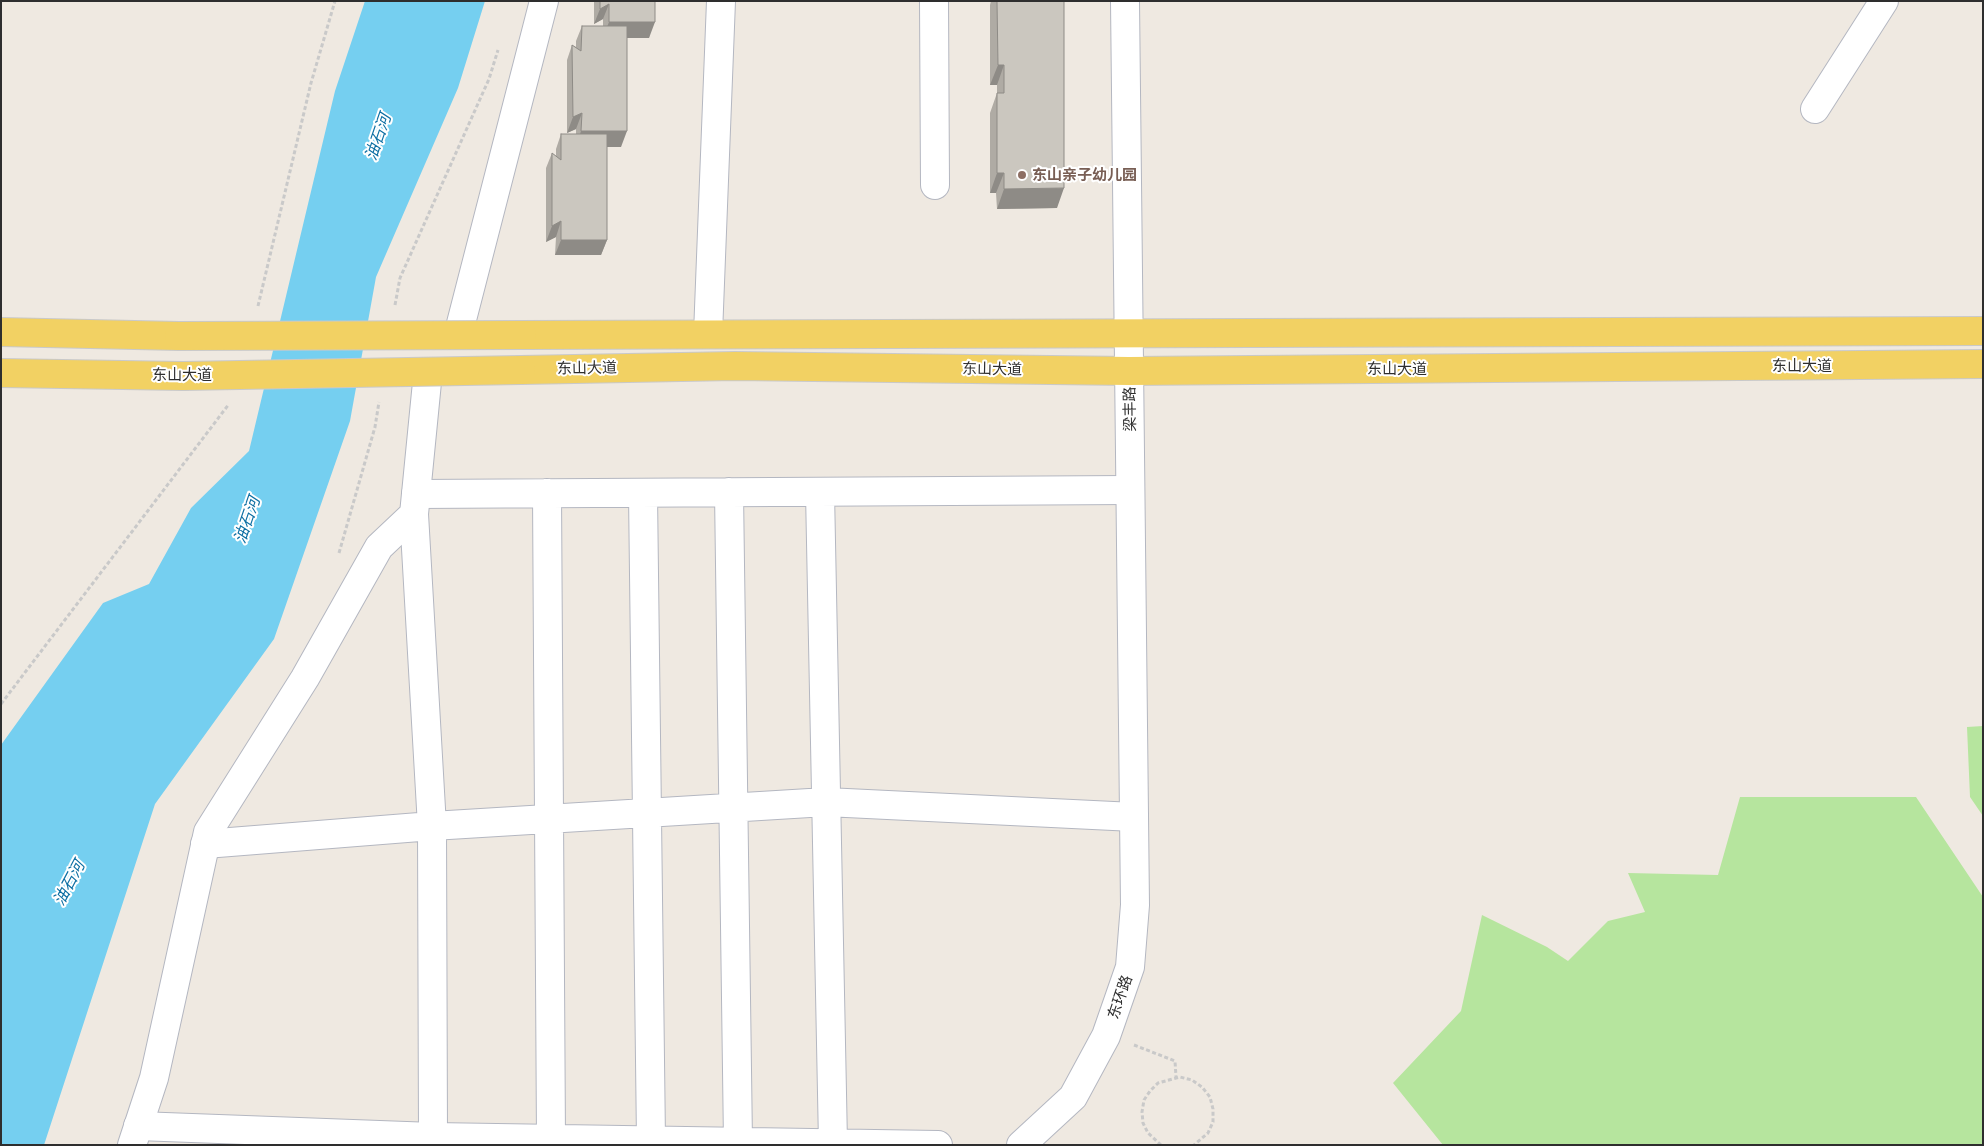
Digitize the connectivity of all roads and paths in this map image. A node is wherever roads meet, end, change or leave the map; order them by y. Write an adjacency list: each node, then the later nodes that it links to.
1 (335, 1): 16 (path)
2 (544, 1): 15 (street)
3 (721, 1): 14 (street)
4 (934, 1): 9 (street)
5 (1125, 1): 13 (street, 梁丰路)
6 (1884, 1): 8 (street)
7 (500, 44): 10 (path)
8 (1815, 109)
9 (935, 185)
10 (395, 306)
11 (1983, 331): 13 (main road)
12 (1, 332): 16 (main road, bridge)
13 (1129, 332): 14 (main road); 18 (street, 梁丰路)
14 (708, 334): 15 (main road, bridge)
15 (458, 335): 16 (main road, bridge)
16 (251, 336)
17 (1983, 364): 18 (main road, 东山大道)
18 (1129, 371): 19 (main road, 东山大道, bridge); 23 (street, 梁丰路)
19 (428, 372): 21 (main road, 东山大道, bridge); 28 (street)
20 (1, 373): 21 (main road, 东山大道, bridge)
21 (253, 374): 30 (path)
22 (379, 400): 29 (path)
23 (1130, 490): 25 (street); 34 (street, 梁丰路)
24 (729, 492): 25 (street); 26 (street); 32 (street)
25 (820, 492): 31 (street)
26 (643, 493): 27 (street); 33 (street)
27 (547, 494): 28 (street); 35 (street)
28 (415, 504): 36 (street); 37 (street)
29 (337, 560)
30 (1, 704)
31 (826, 802): 32 (street); 34 (street); 45 (street)
32 (734, 808): 33 (street); 44 (street)
33 (647, 813): 35 (street); 42 (street)
34 (1134, 817): 47 (street, 东环路)
35 (549, 819): 36 (street); 41 (street)
36 (432, 826): 37 (street); 43 (street)
37 (205, 844): 40 (street)
38 (1134, 1045): 39 (path)
39 (1176, 1078): 48 (path); 49 (path)
40 (135, 1135): 43 (street)
41 (551, 1139): 42 (street); 43 (street)
42 (651, 1140): 44 (street)
43 (431, 1141)
44 (738, 1142): 45 (street)
45 (833, 1143): 46 (street)
46 (938, 1145)
47 (1021, 1145)
48 (1161, 1145)
49 (1194, 1145)

